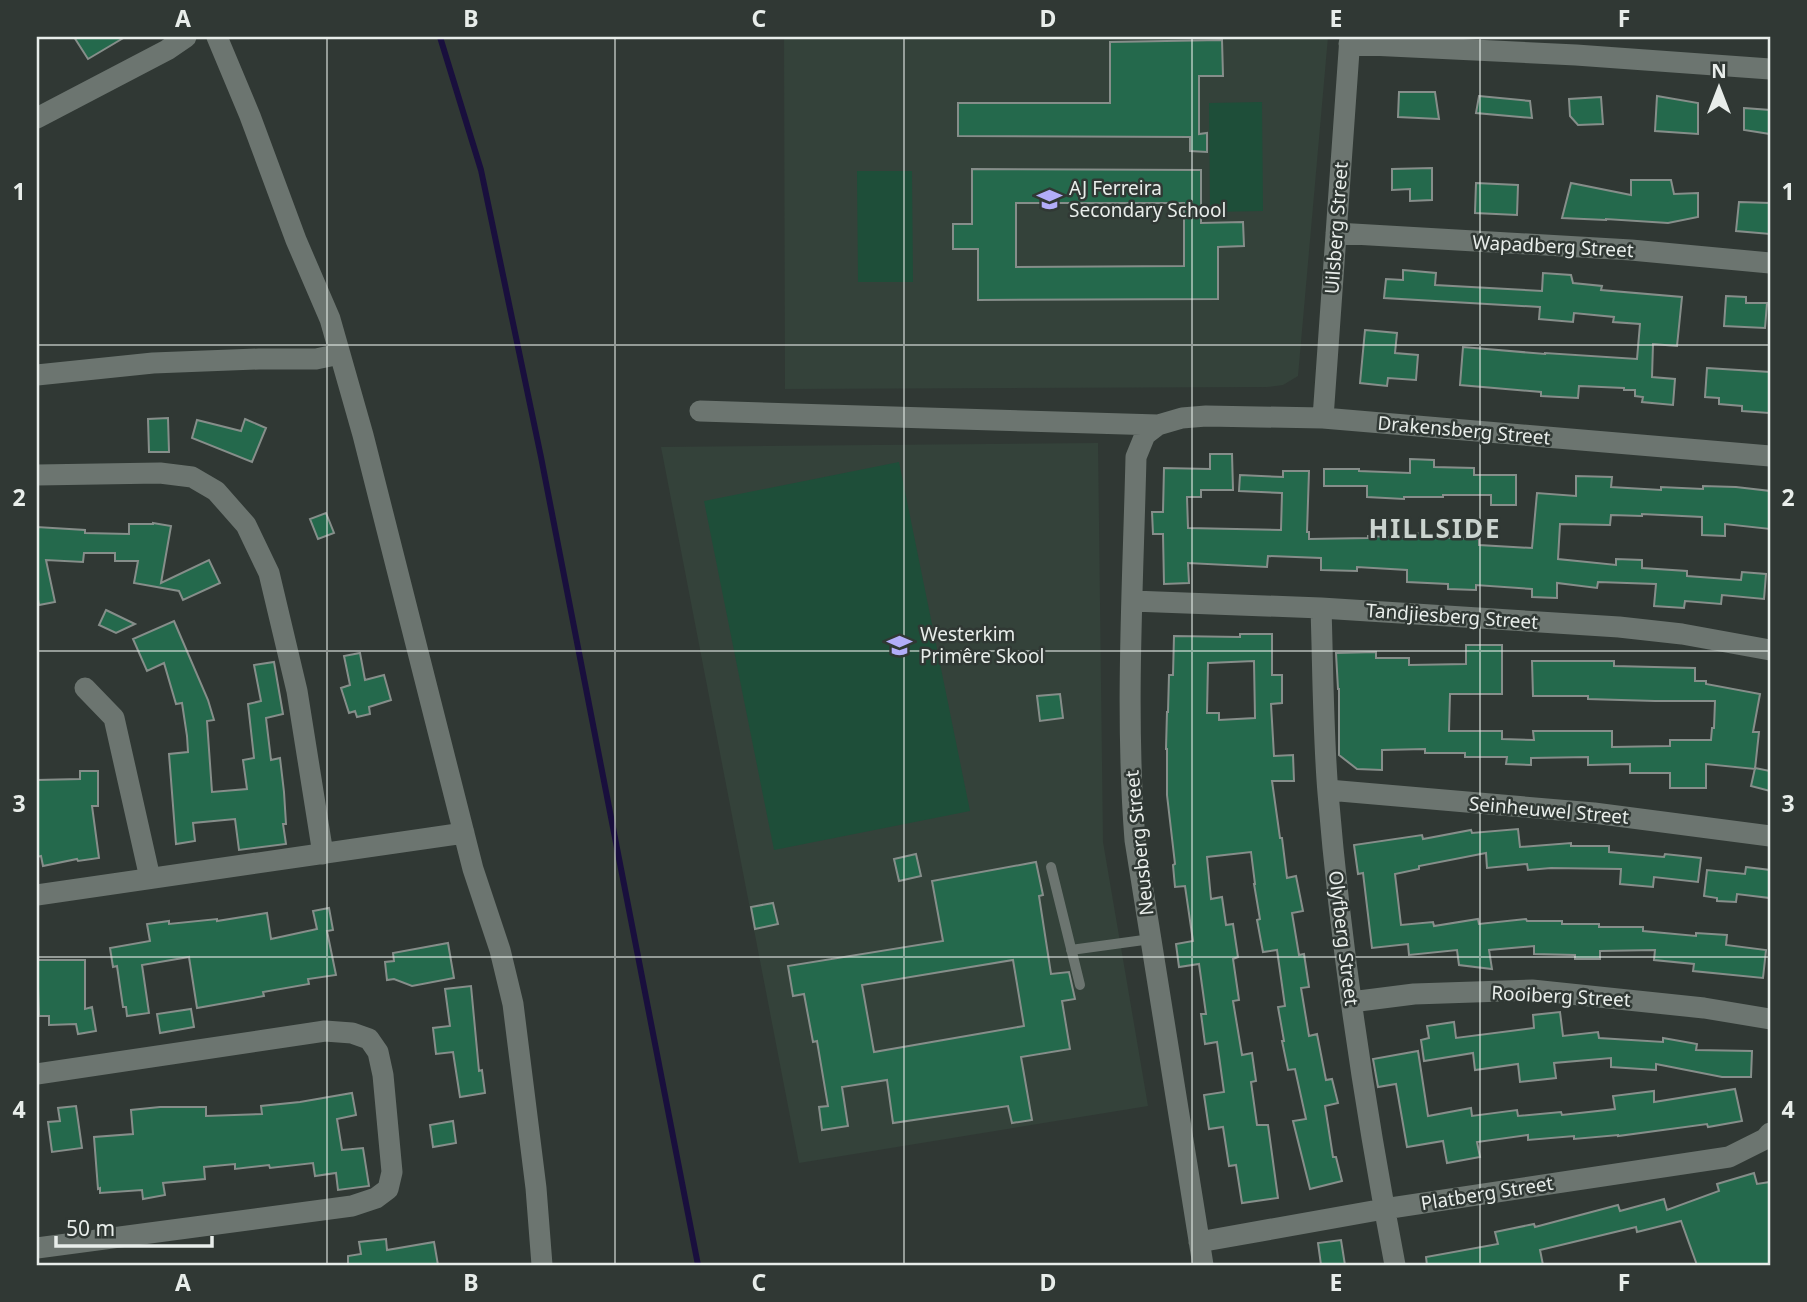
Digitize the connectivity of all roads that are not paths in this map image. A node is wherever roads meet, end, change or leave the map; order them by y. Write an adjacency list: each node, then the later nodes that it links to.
1 (187, 37): 4 (street)
2 (217, 37): 9 (street)
3 (1349, 40): 5 (street); 7 (street, Uilsberg Street)
4 (162, 43): 6 (street)
5 (1770, 69)
6 (37, 117)
7 (1336, 233): 8 (street, Wapadberg Street); 12 (street, Uilsberg Street)
8 (1770, 262)
9 (340, 354): 10 (street); 21 (street)
10 (37, 375)
11 (700, 411): 13 (street, Drakensberg Street)
12 (1323, 418): 13 (street, Drakensberg Street); 14 (street, Drakensberg Street)
13 (1158, 425): 16 (street, Neusberg Street)
14 (1770, 456)
15 (37, 475): 23 (street)
16 (1132, 601): 17 (street, Tandjiesberg Street); 27 (street, Neusberg Street)
17 (1321, 608): 18 (street, Tandjiesberg Street); 20 (street, Olyfberg Street)
18 (1770, 650)
19 (85, 688): 25 (street)
20 (1328, 790): 22 (street, Seinheuwel Street); 30 (street, Olyfberg Street)
21 (464, 834): 23 (street); 37 (street)
22 (1770, 836)
23 (323, 853): 25 (street)
24 (1051, 867): 28 (lane)
25 (150, 878): 26 (street)
26 (37, 895)
27 (1151, 939): 28 (lane); 35 (street, Neusberg Street)
28 (1072, 950): 29 (lane)
29 (1080, 985)
30 (1352, 1002): 31 (street, Rooiberg Street); 34 (street, Olyfberg Street)
31 (1770, 1019)
32 (37, 1074): 36 (street)
33 (1770, 1133): 34 (street, Platberg Street)
34 (1384, 1209): 35 (street, Platberg Street); 39 (street, Olyfberg Street)
35 (1199, 1242): 38 (street, Neusberg Street)
36 (37, 1248)
37 (542, 1265)
38 (1203, 1265)
39 (1395, 1265)

